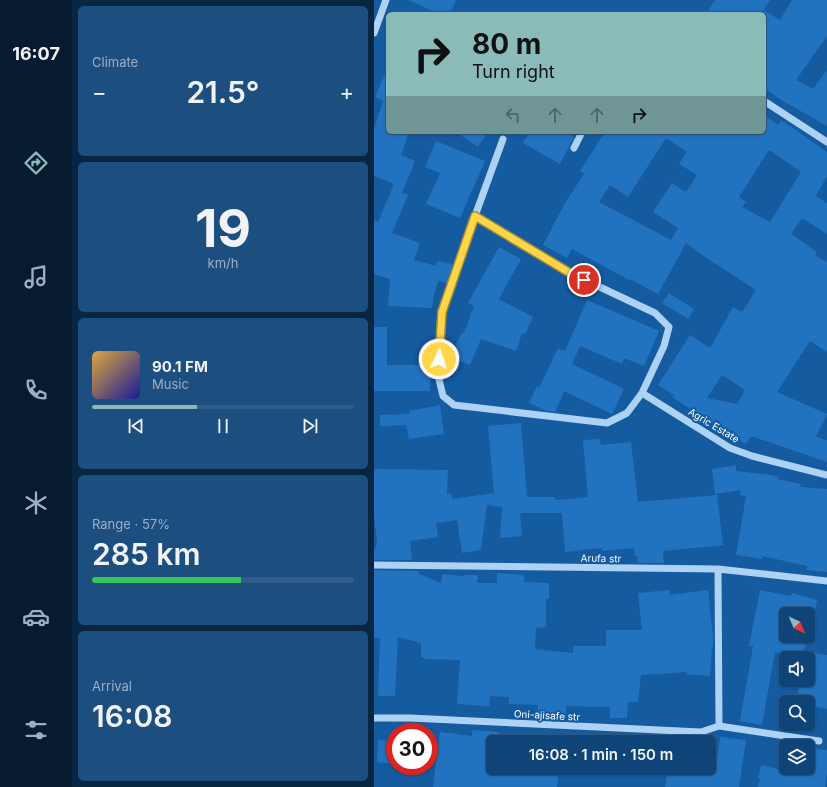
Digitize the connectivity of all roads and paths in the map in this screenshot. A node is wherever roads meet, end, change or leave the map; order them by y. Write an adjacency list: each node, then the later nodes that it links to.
1 (386, 0): 2 (street)
2 (374, 33)
3 (766, 102): 6 (street)
4 (581, 134): 7 (street)
5 (503, 139): 8 (street)
6 (827, 142)
7 (574, 148)
8 (475, 216): 9 (street); 9 (street)
9 (642, 393): 10 (street, Agric Estate)
10 (827, 475)
11 (374, 565): 12 (street, Arufa str)
12 (718, 569): 13 (street, Arufa str); 15 (street)
13 (827, 581)
14 (374, 718): 15 (street, Oni-ajisafe str)
15 (719, 726): 16 (street, Oni-ajisafe str)
16 (819, 741)

